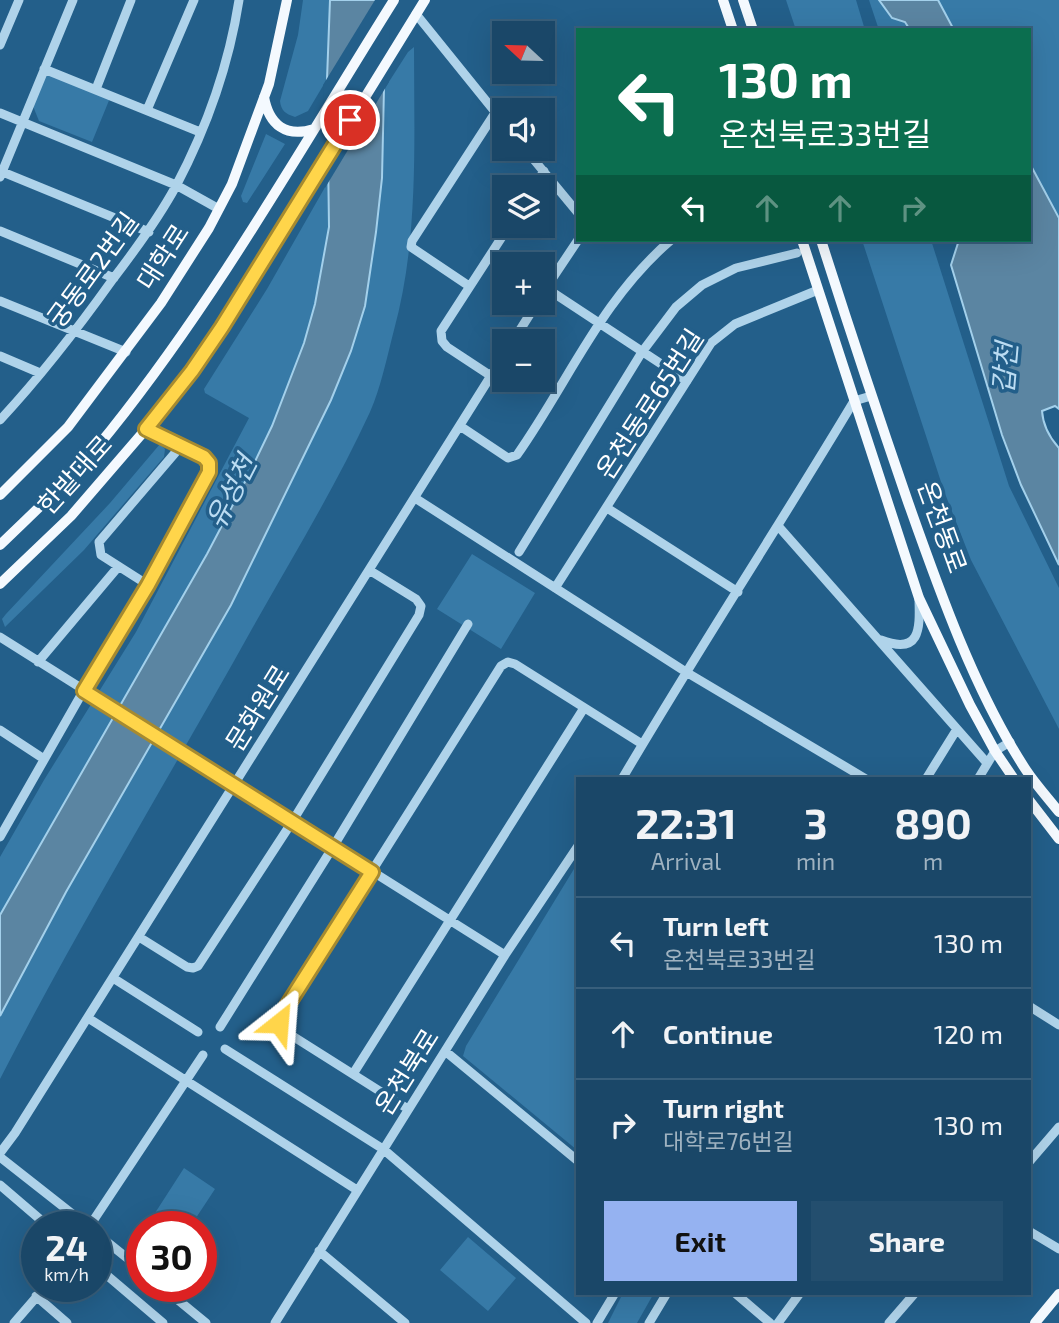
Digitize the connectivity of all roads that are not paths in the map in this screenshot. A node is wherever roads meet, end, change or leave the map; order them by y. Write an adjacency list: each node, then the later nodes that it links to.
1 (19, 0): 14 (street)
2 (73, 0): 15 (street)
3 (131, 0): 16 (street)
4 (194, 0): 19 (street)
5 (239, 0): 23 (street, 궁동로2번길)
6 (287, 0): 17 (main road, 대학로)
7 (394, 0): 24 (main road, 한밭대로)
8 (425, 0): 11 (main road, 한밭대로)
9 (723, 0): 12 (main road)
10 (743, 0): 13 (main road)
11 (416, 14): 18 (street); 58 (main road, 한밭대로)
12 (732, 28)
13 (752, 28)
14 (0, 45)
15 (44, 69): 16 (street); 22 (street)
16 (96, 89): 19 (street)
17 (264, 97): 24 (main road); 30 (main road, 대학로)
18 (492, 109)
19 (148, 110): 23 (street)
20 (0, 113): 22 (street)
21 (492, 118): 42 (street)
22 (23, 122): 27 (street); 29 (street)
23 (200, 132): 29 (street, 궁동로2번길)
24 (310, 133): 64 (main road, 한밭대로)
25 (535, 161): 26 (street)
26 (544, 172): 28 (street); 31 (street)
27 (1, 173): 33 (street)
28 (542, 175)
29 (176, 185): 30 (street); 33 (street, 궁동로2번길)
30 (219, 209): 48 (main road, 대학로)
31 (576, 211)
32 (0, 231): 41 (street)
33 (149, 232): 41 (street, 궁동로2번길)
34 (501, 238): 42 (street)
35 (577, 242): 40 (street)
36 (669, 242): 46 (street)
37 (803, 242): 43 (main road, 온천동로)
38 (822, 242): 54 (main road, 온천동로)
39 (797, 253): 49 (street)
40 (555, 274)
41 (114, 278): 47 (street, 궁동로2번길)
42 (469, 286): 52 (street)
43 (818, 290): 53 (street, 온천동로65번길); 55 (main road, 온천동로)
44 (555, 298): 46 (street)
45 (0, 301): 47 (street)
46 (598, 323): 49 (street); 57 (street)
47 (75, 331): 48 (street); 51 (street, 궁동로2번길)
48 (126, 352): 60 (main road, 대학로)
49 (642, 352): 53 (street); 65 (street)
50 (0, 356): 51 (street)
51 (40, 373): 56 (street, 궁동로2번길)
52 (491, 376): 57 (street, 문화원로)
53 (687, 381): 62 (street, 온천동로65번길)
54 (871, 396): 55 (street); 82 (main road, 온천동로)
55 (854, 401): 63 (street); 72 (main road, 온천동로)
56 (2, 415)
57 (460, 426): 61 (street, 문화원로)
58 (146, 429): 59 (street); 68 (main road, 한밭대로)
59 (181, 446): 66 (street); 69 (street)
60 (1, 492)
61 (415, 498): 67 (street, 문화원로); 70 (street)
62 (607, 508): 70 (street, 온천동로65번길); 71 (street)
63 (779, 527): 71 (street); 75 (street)
64 (0, 545)
65 (519, 552)
66 (118, 567): 69 (street); 76 (street)
67 (369, 570): 92 (street, 문화원로); 95 (street)
68 (0, 584)
69 (148, 585): 78 (street)
70 (555, 588): 77 (street)
71 (738, 592): 77 (street)
72 (919, 598): 75 (street); 84 (main road, 온천동로)
73 (468, 624): 98 (street)
74 (0, 637): 76 (street)
75 (877, 639): 80 (street)
76 (38, 662): 78 (street)
77 (686, 672): 83 (street); 88 (street)
78 (84, 691): 85 (street); 92 (street)
79 (584, 708): 83 (street); 100 (street); 101 (street)
80 (957, 729): 86 (street); 89 (street)
81 (0, 730): 85 (street)
82 (1010, 742): 84 (street); 94 (main road, 온천동로)
83 (642, 744): 87 (street)
84 (995, 751): 86 (street); 91 (main road, 온천동로)
85 (44, 759): 96 (street)
86 (988, 763): 90 (street)
87 (623, 777)
88 (863, 777)
89 (927, 777)
90 (979, 777)
91 (1013, 777)
92 (235, 785): 95 (street); 102 (street, 문화원로)
93 (1031, 803): 97 (main road)
94 (1059, 812)
95 (292, 822): 98 (street); 102 (street)
96 (0, 837)
97 (1059, 838)
98 (333, 847): 100 (street); 108 (street)
99 (576, 849): 103 (street, 온천북로)
100 (372, 872): 101 (street); 113 (street)
101 (450, 921): 103 (street); 113 (street)
102 (139, 937): 104 (street, 문화원로)
103 (506, 955): 111 (street, 온천북로)
104 (113, 978): 106 (street, 문화원로); 109 (street)
105 (1031, 1007): 107 (street)
106 (88, 1018): 114 (street); 118 (street, 문화원로)
107 (1059, 1025)
108 (220, 1027)
109 (198, 1032)
110 (225, 1049): 117 (street)
111 (445, 1051): 115 (street, 온천북로); 119 (street)
112 (202, 1055): 114 (street)
113 (353, 1074): 115 (street)
114 (186, 1081): 122 (street); 125 (street)
115 (408, 1109): 117 (street, 온천북로)
116 (1059, 1127): 120 (street)
117 (383, 1149): 122 (street, 온천북로); 147 (street)
118 (0, 1155): 124 (street)
119 (576, 1159)
120 (1031, 1159)
121 (0, 1185): 123 (street)
122 (357, 1190): 129 (street, 온천북로)
123 (31, 1211)
124 (69, 1211)
125 (100, 1211)
126 (1031, 1232): 128 (street)
127 (112, 1246): 130 (street)
128 (1059, 1249)
129 (319, 1251): 145 (street, 온천북로); 146 (street)
130 (126, 1257)
131 (112, 1280): 143 (street)
132 (1059, 1294): 153 (main road)
133 (614, 1295): 148 (street)
134 (666, 1295): 149 (street)
135 (737, 1295): 150 (street)
136 (799, 1295): 151 (street)
137 (913, 1295): 152 (street)
138 (31, 1302): 141 (street)
139 (43, 1302): 142 (street)
140 (180, 1302): 144 (street)
141 (14, 1323)
142 (67, 1323)
143 (163, 1323)
144 (206, 1323)
145 (275, 1323)
146 (405, 1323)
147 (586, 1323)
148 (597, 1323)
149 (649, 1323)
150 (771, 1323)
151 (778, 1323)
152 (890, 1323)
153 (1035, 1323)

